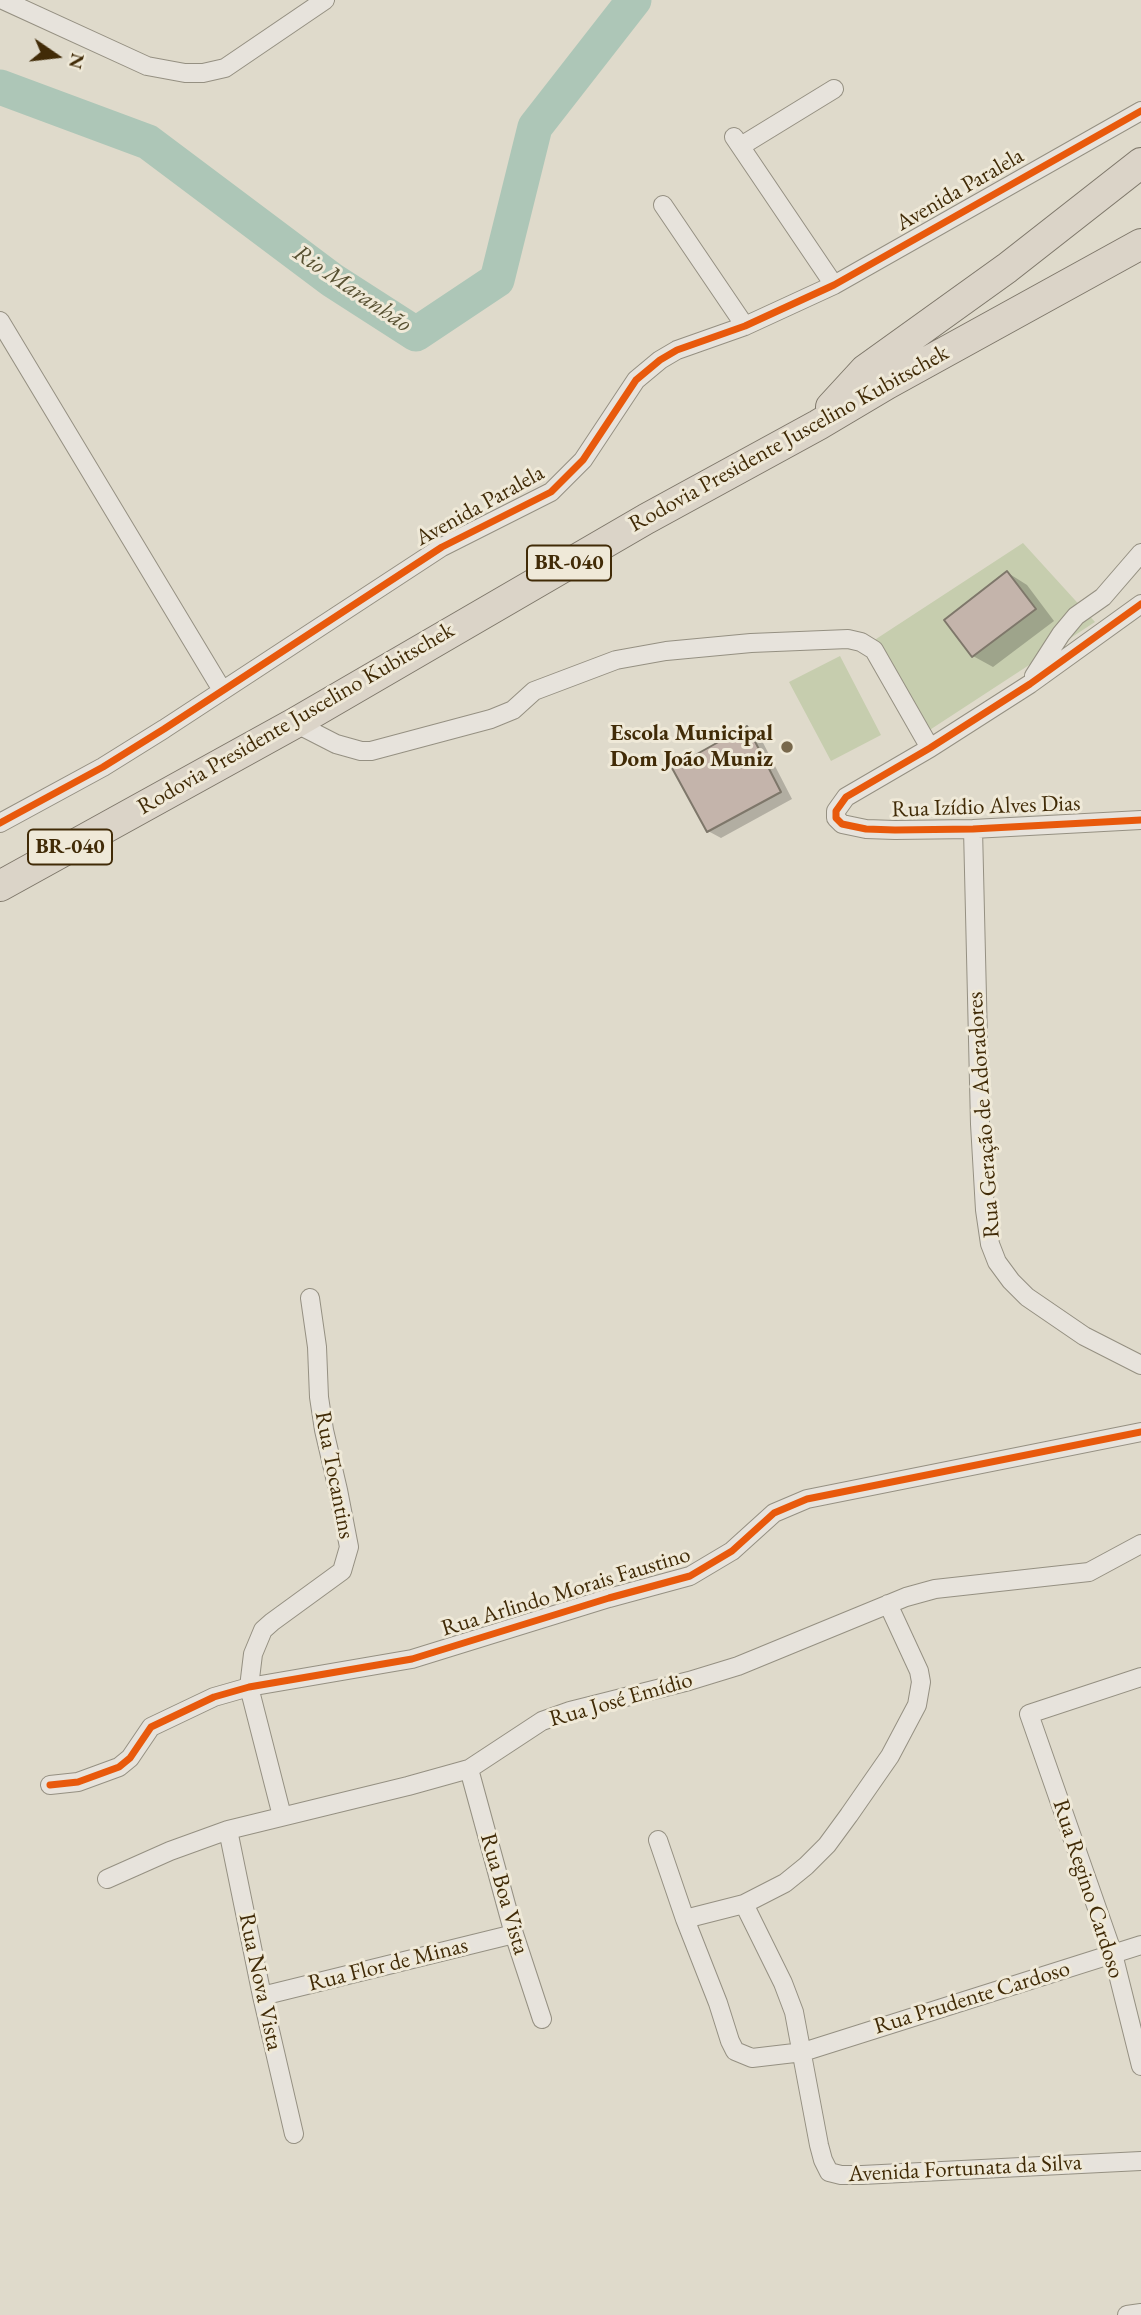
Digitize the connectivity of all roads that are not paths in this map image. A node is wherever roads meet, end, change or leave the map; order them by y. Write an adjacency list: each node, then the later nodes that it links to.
1 (3, 0): 2 (street)
2 (325, 0)
3 (835, 89): 8 (street)
4 (1141, 111): 8 (street, Avenida Paralela)
5 (1141, 163): 11 (highway)
6 (663, 205): 10 (street)
7 (1141, 244): 11 (highway, Rodovia Presidente Juscelino Kubitschek / BR-040)
8 (834, 285): 10 (street, Avenida Paralela)
9 (0, 321): 15 (street)
10 (745, 326): 15 (street, Avenida Paralela)
11 (818, 425): 16 (highway, Rodovia Presidente Juscelino Kubitschek / BR-040)
12 (1141, 553): 14 (street)
13 (1141, 604): 14 (street)
14 (1030, 684): 17 (street)
15 (222, 690): 19 (street, Avenida Paralela)
16 (295, 723): 17 (street); 21 (highway, Rodovia Presidente Juscelino Kubitschek / BR-040)
17 (930, 748): 20 (street, Rua Izídio Alves Dias)
18 (1141, 820): 20 (street, Rua Izídio Alves Dias)
19 (0, 823)
20 (973, 829): 23 (street, Rua Geração de Adoradores)
21 (0, 886)
22 (310, 1298): 28 (street, Rua Tocantins)
23 (1141, 1366)
24 (1141, 1432): 28 (street, Rua Arlindo Morais Faustino)
25 (1141, 1545): 26 (street, Rua José Emídio)
26 (888, 1604): 29 (street, Rua José Emídio); 35 (street)
27 (1141, 1677): 39 (street, Rua Regino Cardoso)
28 (249, 1687): 30 (street, Rua Arlindo Morais Faustino); 31 (street, Rua Tocantins)
29 (468, 1769): 31 (street, Rua José Emídio); 37 (street, Rua Boa Vista)
30 (50, 1785)
31 (282, 1816): 32 (street, Rua José Emídio)
32 (228, 1830): 34 (street, Rua José Emídio); 40 (street, Rua Nova Vista)
33 (658, 1840): 36 (street, Rua Prudente Cardoso)
34 (107, 1879)
35 (744, 1903): 36 (street); 42 (street, Avenida Fortunata da Silva)
36 (685, 1919): 42 (street, Rua Prudente Cardoso)
37 (514, 1934): 40 (street, Rua Flor de Minas); 41 (street, Rua Boa Vista)
38 (1141, 1945): 39 (street, Rua Prudente Cardoso)
39 (1113, 1954): 42 (street, Rua Prudente Cardoso); 43 (street, Rua Regino Cardoso)
40 (262, 1996): 44 (street, Rua Nova Vista)
41 (542, 2019)
42 (803, 2052): 45 (street, Avenida Fortunata da Silva)
43 (1141, 2066)
44 (294, 2134)
45 (1141, 2161)
46 (1141, 2313): 47 (street)
47 (1127, 2315)

